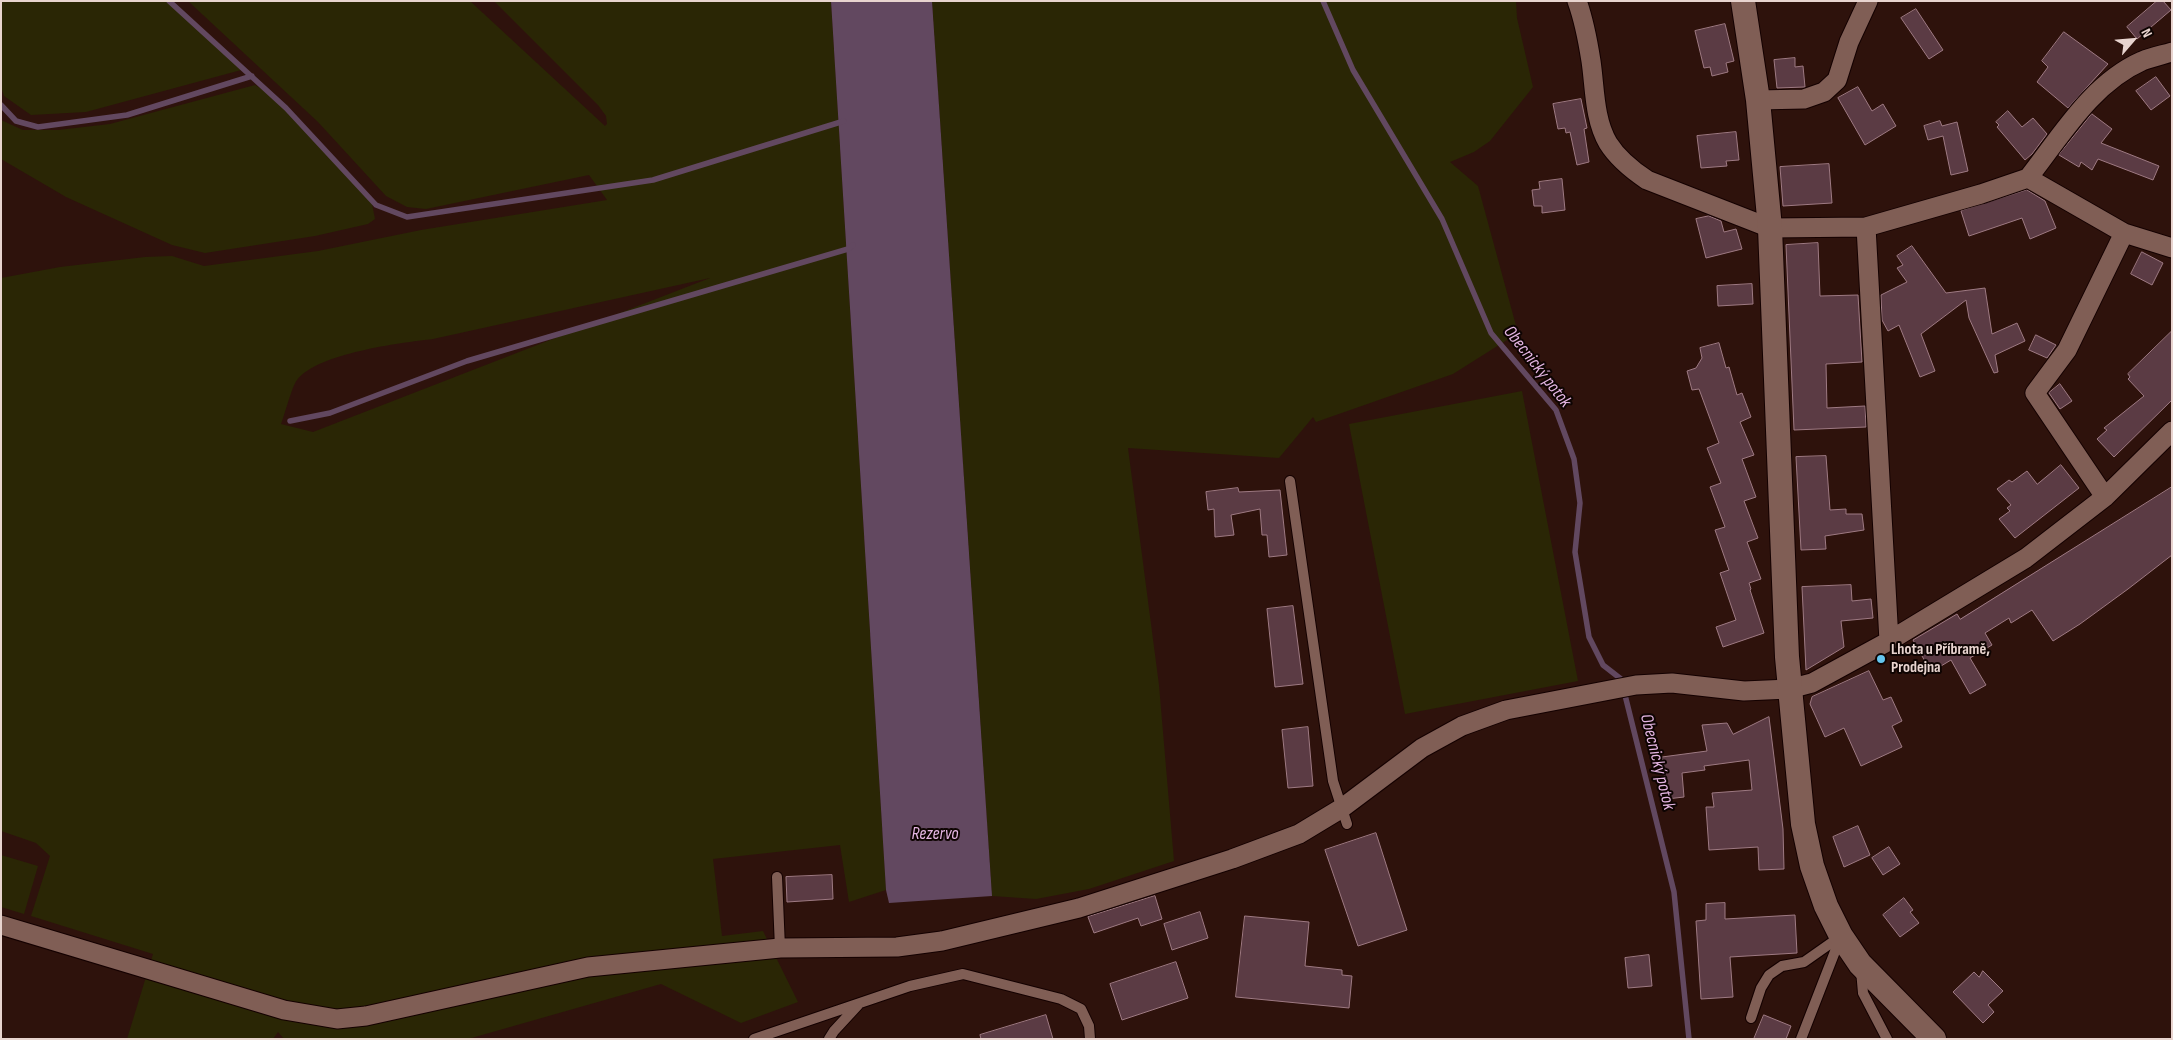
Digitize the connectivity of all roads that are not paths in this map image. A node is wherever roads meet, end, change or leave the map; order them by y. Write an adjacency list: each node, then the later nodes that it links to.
1 (1577, 1): 8 (street)
2 (1742, 1): 5 (street)
3 (1868, 1): 5 (street)
4 (2172, 52): 6 (street)
5 (1758, 100): 8 (street)
6 (2028, 178): 7 (street); 9 (street)
7 (1866, 226): 8 (street); 14 (street)
8 (1770, 228): 15 (street)
9 (2124, 233): 10 (street); 13 (street)
10 (2172, 248)
11 (2172, 431): 13 (street)
12 (1290, 481): 16 (lane)
13 (2105, 497): 14 (street)
14 (1889, 641): 15 (street)
15 (1789, 689): 16 (street); 19 (street)
16 (1345, 816): 20 (street)
17 (776, 877): 20 (lane)
18 (1, 925): 20 (street)
19 (1841, 936): 21 (street); 23 (lane); 27 (lane)
20 (780, 948)
21 (1860, 964): 28 (lane); 29 (street)
22 (859, 1004): 24 (lane); 25 (lane); 26 (lane)
23 (1751, 1018)
24 (755, 1039)
25 (829, 1039)
26 (1090, 1039)
27 (1801, 1039)
28 (1887, 1039)
29 (1934, 1039)

